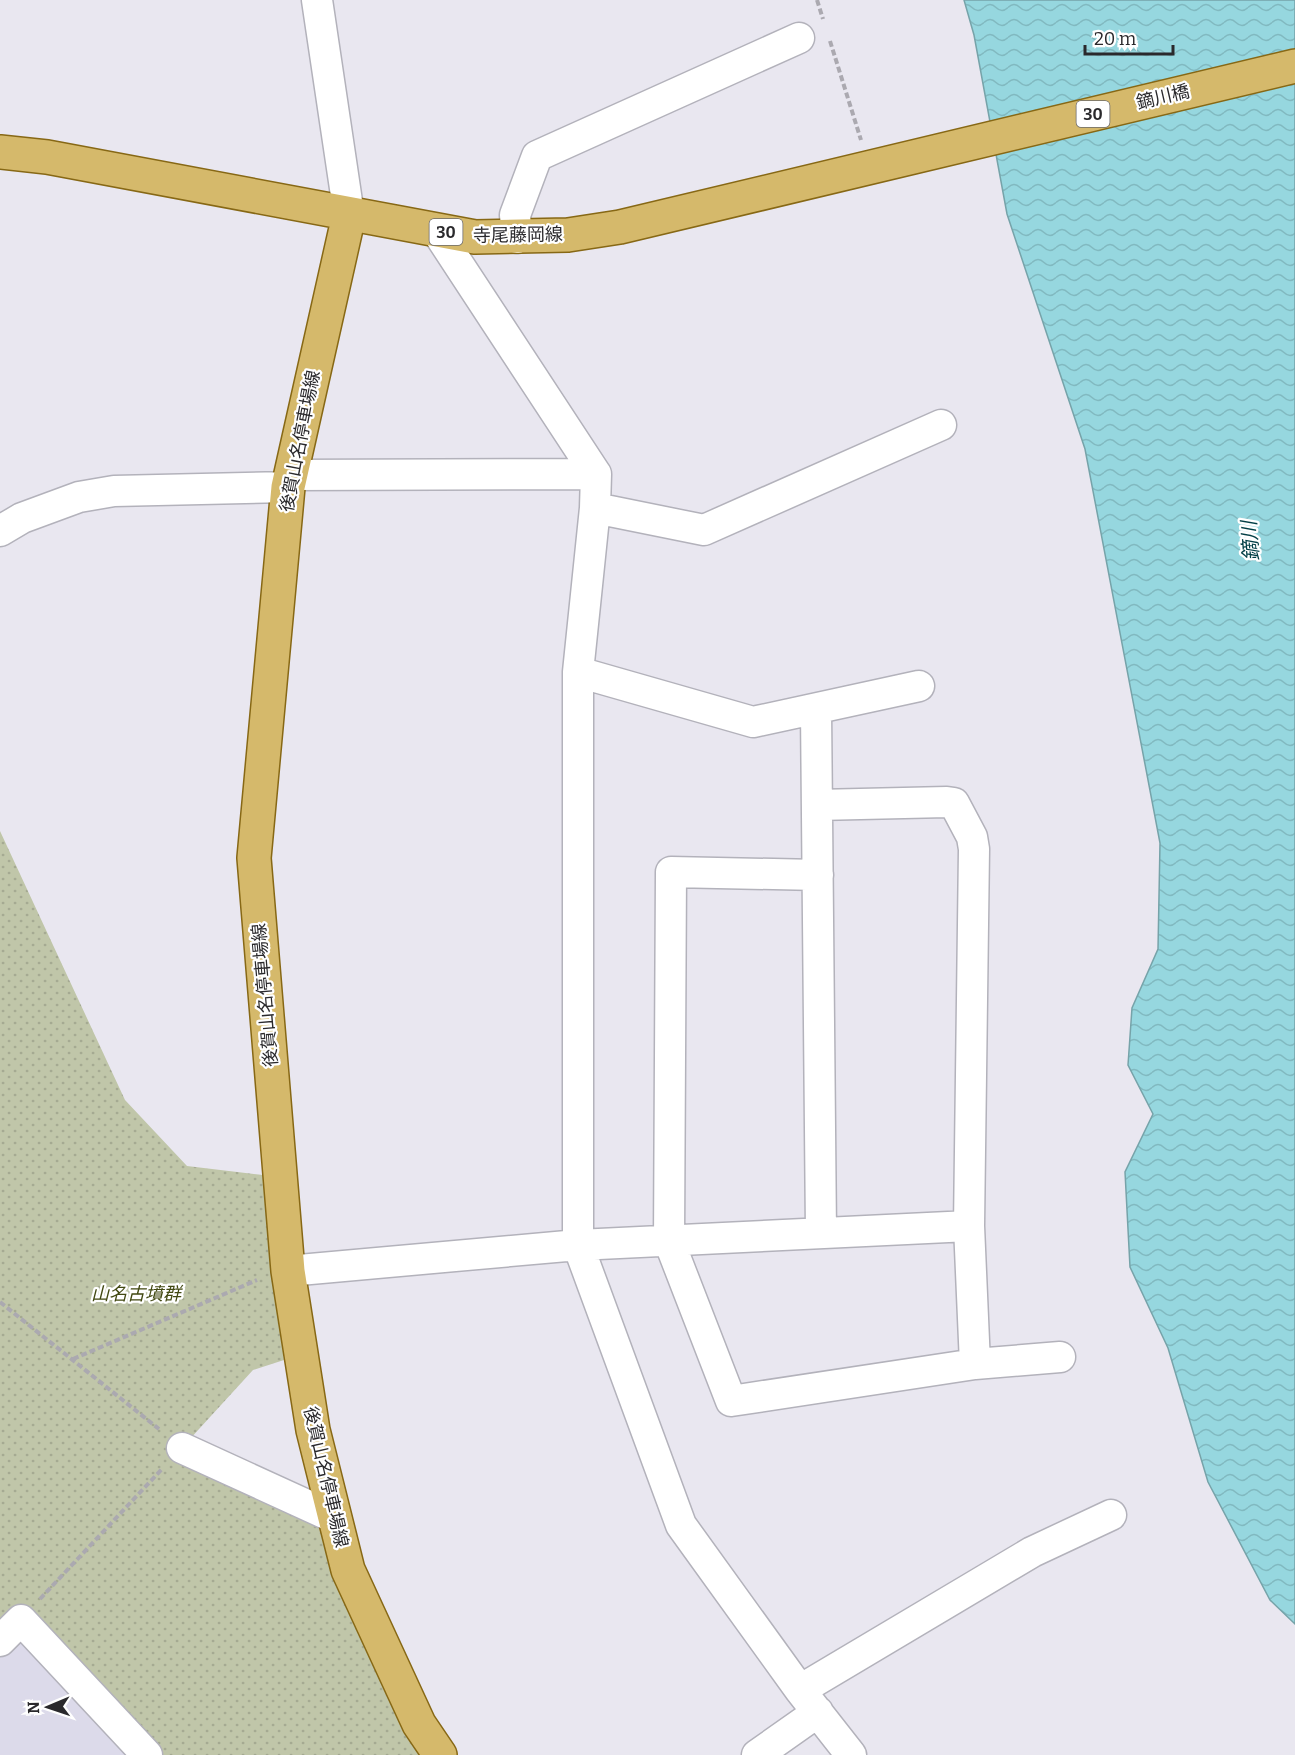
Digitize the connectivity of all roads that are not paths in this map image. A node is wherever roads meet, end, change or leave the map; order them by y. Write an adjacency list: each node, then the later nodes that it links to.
1 (317, 0): 6 (street)
2 (813, 36): 8 (street)
3 (1295, 66): 5 (main road, 鏑川橋 / 30)
4 (0, 152): 6 (main road, 寺尾藤岡線 / 30)
5 (880, 165): 8 (main road, 寺尾藤岡線 / 30)
6 (349, 215): 7 (main road, 寺尾藤岡線 / 30); 11 (main road, 後賀山名停車場線)
7 (436, 230): 8 (main road, 寺尾藤岡線 / 30); 10 (street)
8 (517, 237)
9 (941, 425): 12 (street)
10 (596, 474): 11 (street); 12 (street)
11 (289, 481): 13 (street); 23 (main road, 後賀山名停車場線)
12 (595, 508): 14 (street)
13 (0, 531)
14 (578, 672): 16 (street); 22 (street)
15 (919, 687): 16 (street)
16 (816, 710): 17 (street)
17 (817, 804): 18 (street); 19 (street)
18 (818, 874): 20 (street); 21 (street)
19 (969, 1226): 20 (street); 25 (street)
20 (821, 1233): 21 (street)
21 (669, 1241): 22 (street); 25 (street)
22 (578, 1245): 23 (street); 30 (street)
23 (288, 1271): 28 (main road, 後賀山名停車場線)
24 (1060, 1357): 25 (street)
25 (975, 1364)
26 (182, 1448): 28 (street)
27 (1111, 1515): 30 (street)
28 (335, 1518): 32 (main road, 後賀山名停車場線)
29 (0, 1641): 31 (street)
30 (809, 1701): 33 (street); 34 (street)
31 (147, 1755)
32 (440, 1755)
33 (757, 1755)
34 (851, 1755)

